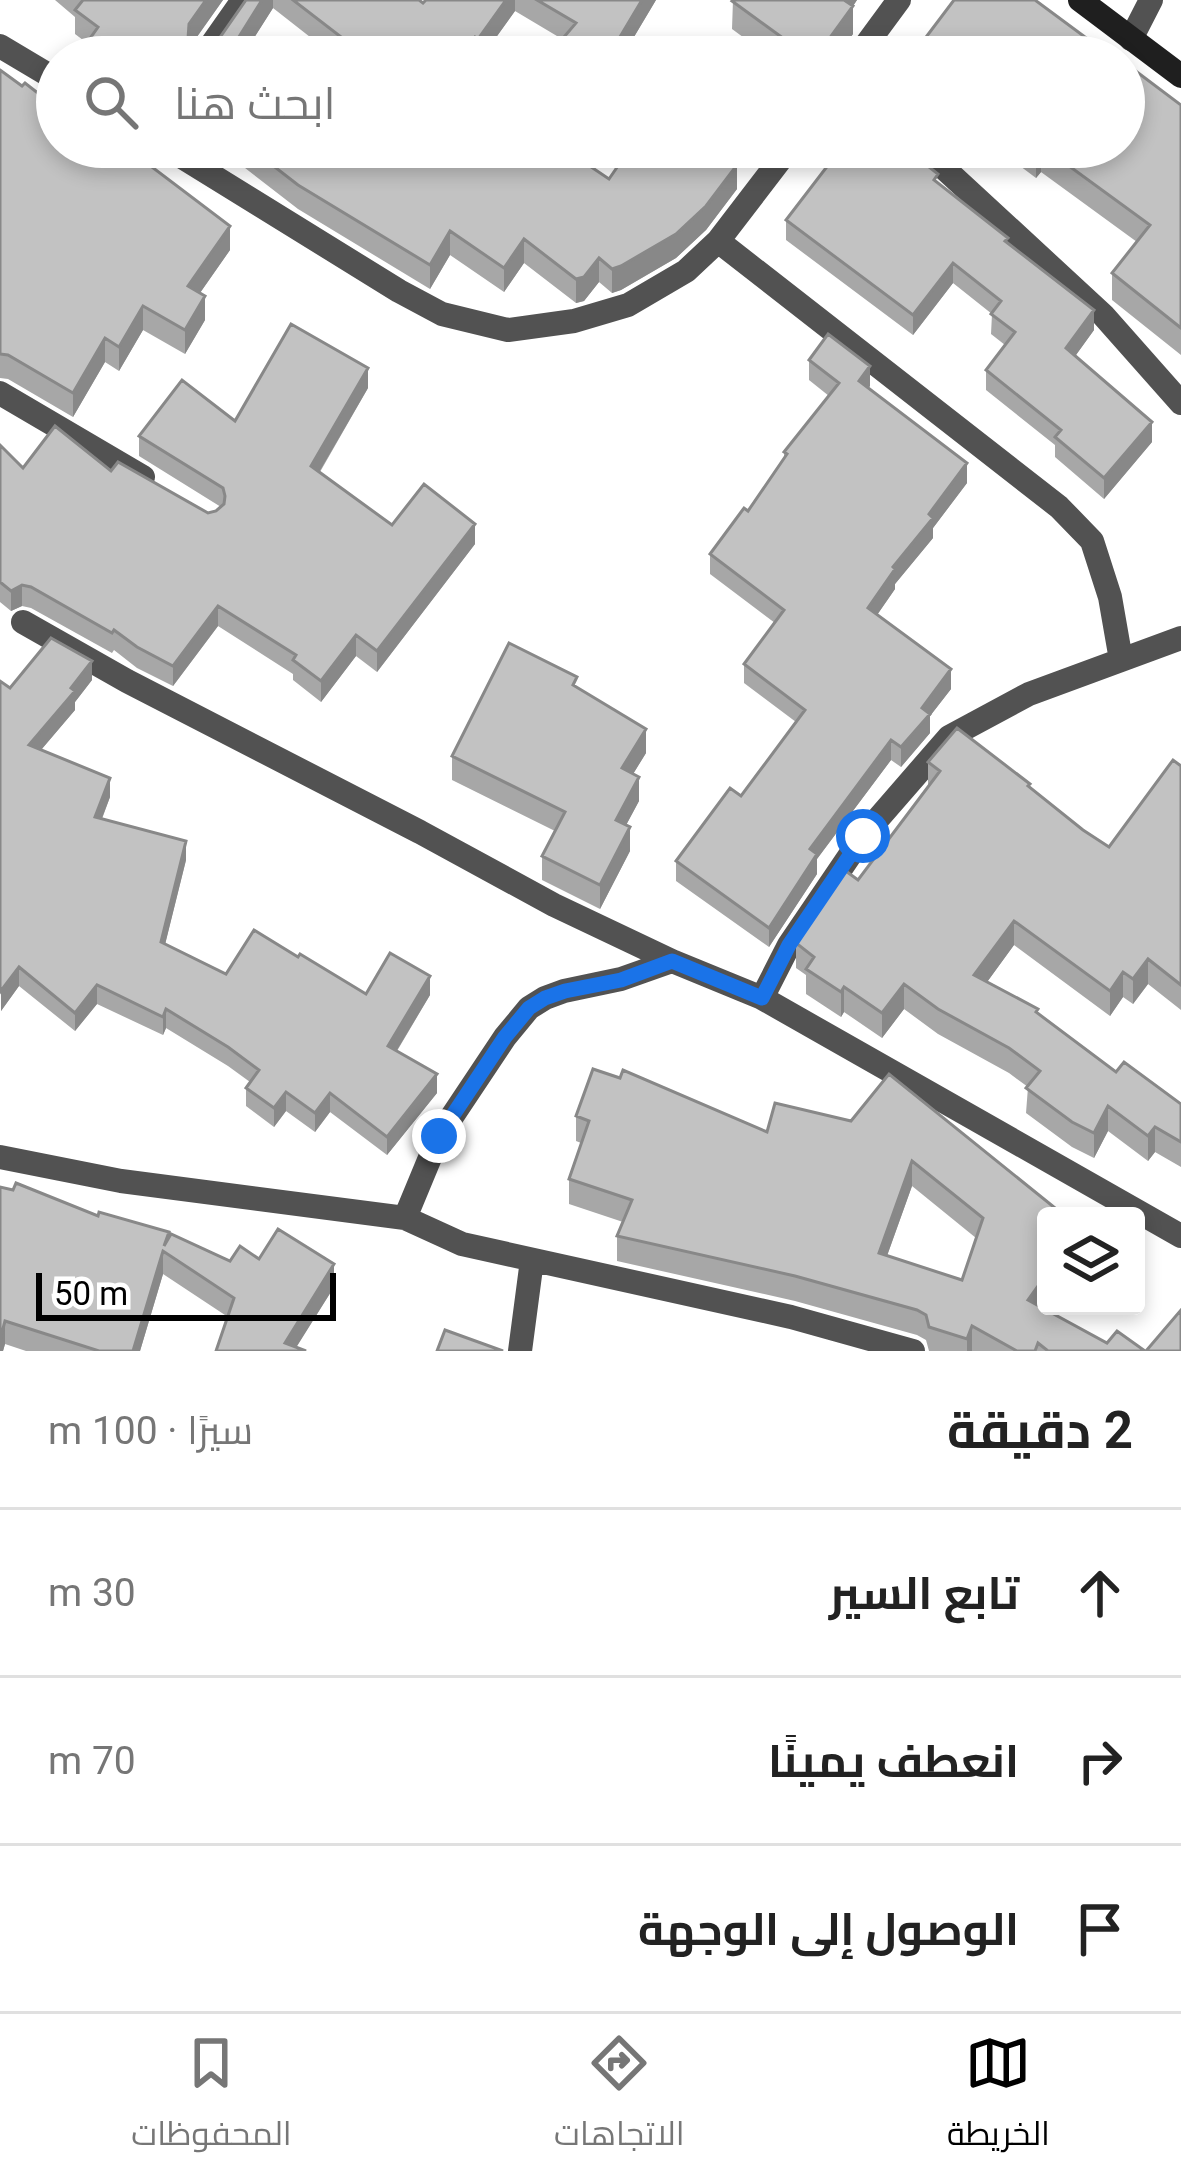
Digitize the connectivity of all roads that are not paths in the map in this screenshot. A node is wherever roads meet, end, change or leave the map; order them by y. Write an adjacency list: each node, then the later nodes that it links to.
1 (243, 0): 5 (street)
2 (899, 0): 6 (street)
3 (1080, 0): 7 (main road)
4 (1151, 0): 8 (street)
5 (217, 36)
6 (872, 36)
7 (1127, 36)
8 (1133, 36)
9 (0, 46): 11 (street)
10 (1145, 49): 12 (main road)
11 (36, 67)
12 (1181, 76)
13 (200, 168): 16 (street)
14 (774, 168): 16 (street)
15 (944, 168): 18 (street)
16 (718, 241): 22 (street)
17 (0, 393): 19 (street)
18 (1181, 403)
19 (156, 485)
20 (23, 622): 23 (street)
21 (1181, 638): 22 (street)
22 (1121, 660): 24 (street)
23 (672, 961): 24 (street); 26 (street)
24 (762, 998): 27 (street)
25 (0, 1157): 26 (street)
26 (405, 1218): 28 (street)
27 (1181, 1236)
28 (532, 1260): 29 (street); 30 (street)
29 (520, 1351)
30 (913, 1351)

